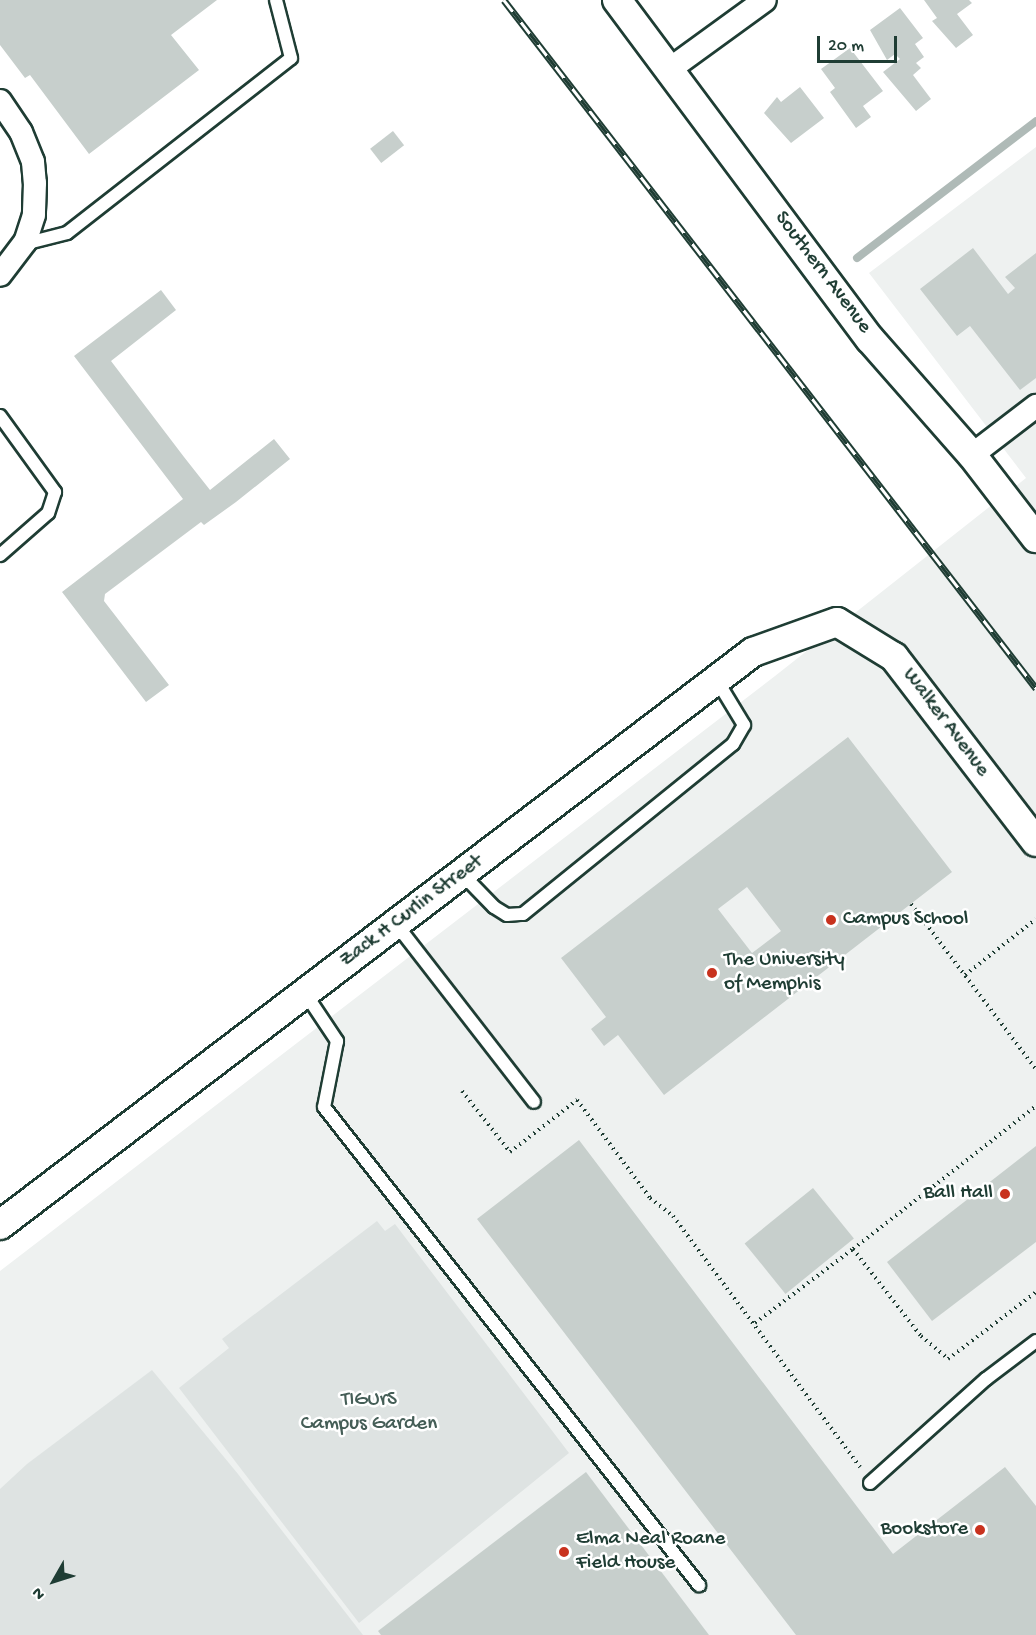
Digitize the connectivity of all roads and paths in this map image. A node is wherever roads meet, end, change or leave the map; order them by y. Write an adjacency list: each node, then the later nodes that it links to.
1 (276, 0): 6 (lane)
2 (617, 0): 4 (street, Southern Avenue)
3 (765, 0): 4 (street)
4 (670, 69): 10 (street, Southern Avenue)
5 (0, 101): 6 (street)
6 (24, 244): 7 (street)
7 (0, 275)
8 (1036, 406): 10 (street)
9 (0, 416): 12 (lane)
10 (972, 455): 11 (street, Southern Avenue)
11 (1036, 538)
12 (0, 555)
13 (837, 622): 14 (street, Zack H Curlin Street); 15 (street, Walker Avenue)
14 (716, 679): 16 (street, Zack H Curlin Street); 16 (lane)
15 (1036, 842)
16 (462, 874): 19 (street, Zack H Curlin Street)
17 (911, 904): 20 (path)
18 (1036, 919): 20 (path)
19 (396, 924): 21 (street, Zack H Curlin Street); 24 (lane)
20 (965, 975): 22 (path)
21 (305, 993): 26 (street, Zack H Curlin Street); 32 (lane)
22 (1036, 1069)
23 (462, 1091): 29 (path)
24 (534, 1102)
25 (1036, 1106): 27 (path)
26 (0, 1225)
27 (853, 1249): 28 (path); 29 (path)
28 (1036, 1292)
29 (755, 1323): 31 (path)
30 (1036, 1341): 31 (lane)
31 (872, 1482)
32 (699, 1586)

